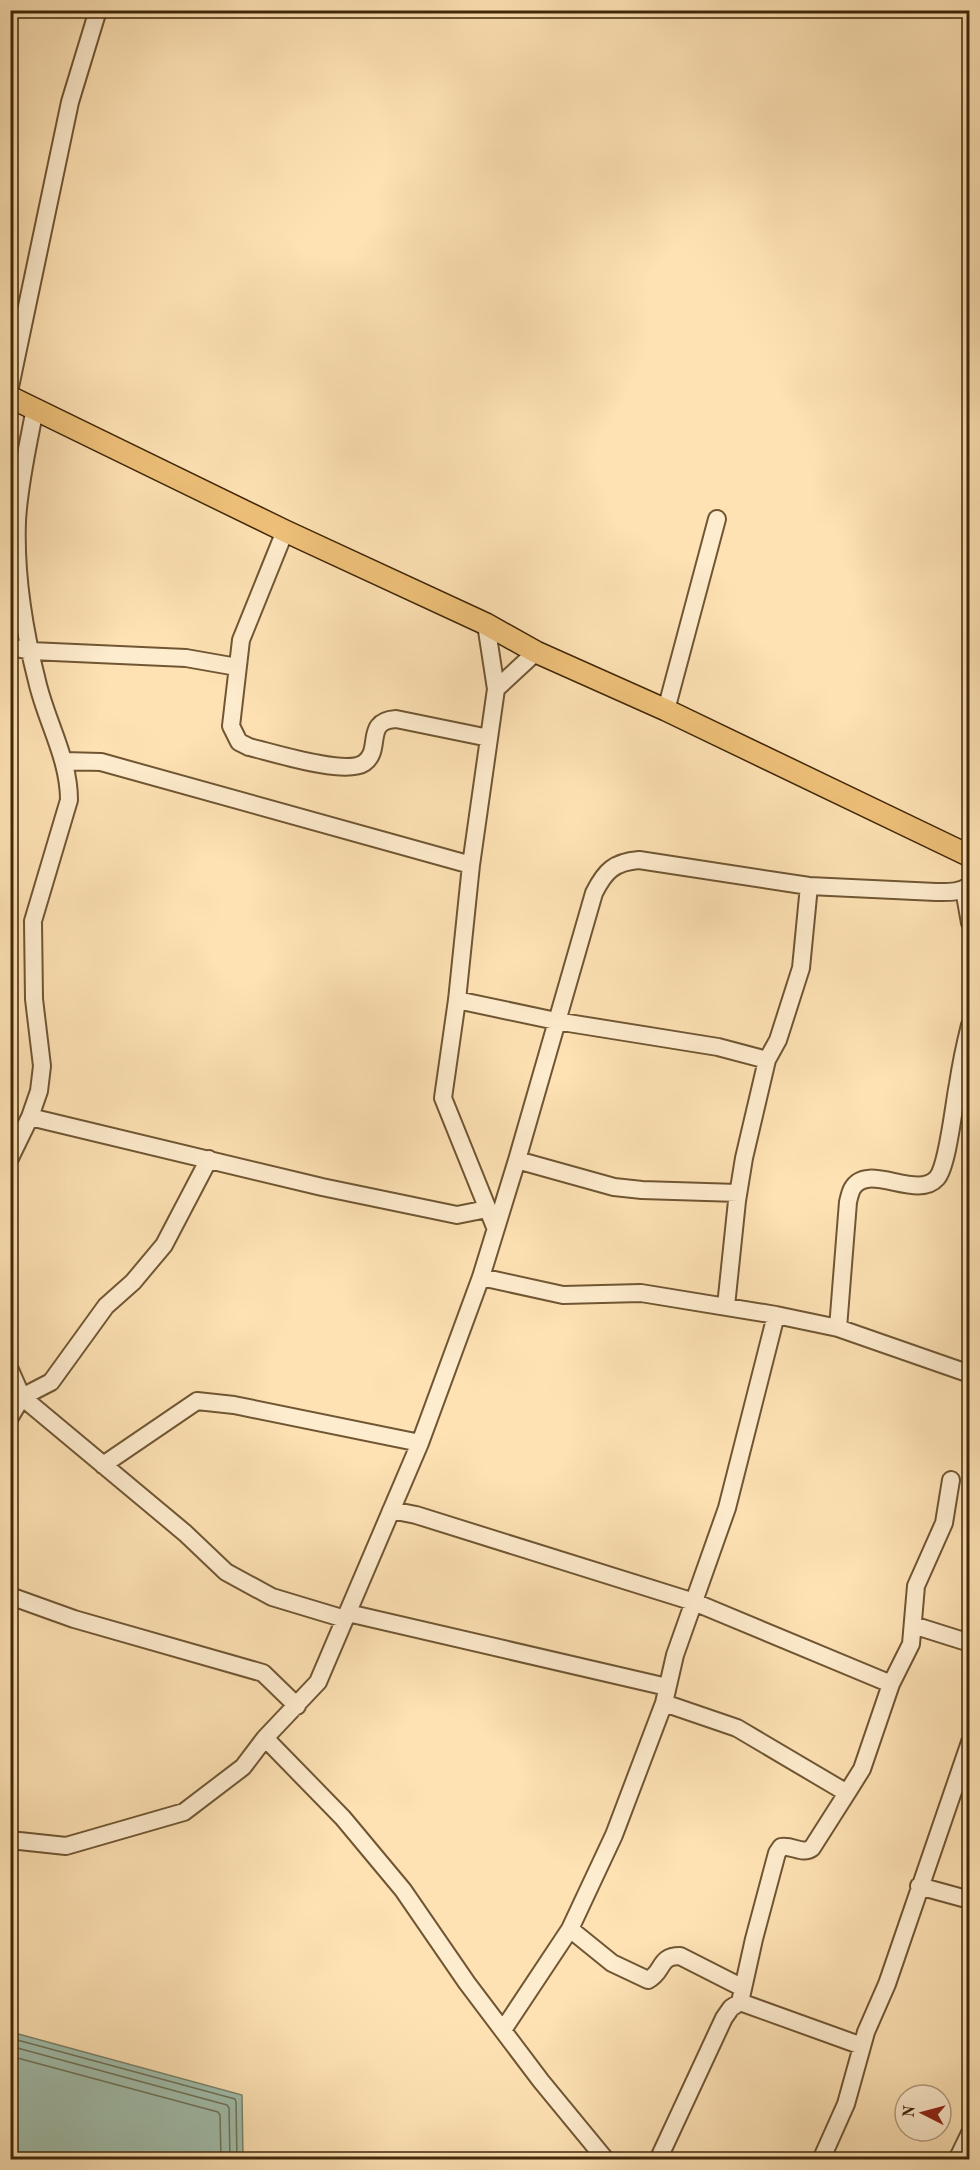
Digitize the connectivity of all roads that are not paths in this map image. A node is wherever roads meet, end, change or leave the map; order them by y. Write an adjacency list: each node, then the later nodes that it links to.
1 (98, 10): 2 (street)
2 (10, 387)
3 (10, 397): 4 (main road)
4 (35, 408): 6 (main road); 7 (street)
5 (717, 519): 14 (street)
6 (285, 531): 8 (main road); 12 (street)
7 (14, 563): 10 (street)
8 (486, 624): 11 (main road); 13 (street)
9 (10, 647): 10 (street)
10 (31, 651): 12 (street); 16 (street)
11 (536, 652): 13 (street); 14 (main road)
12 (237, 667): 15 (street)
13 (496, 689): 15 (street)
14 (666, 710): 17 (main road)
15 (489, 738): 18 (street)
16 (64, 761): 18 (street); 26 (street)
17 (969, 856)
18 (471, 864): 22 (street)
19 (809, 886): 20 (street); 23 (street); 25 (street)
20 (967, 887): 21 (street)
21 (969, 923)
22 (457, 1000): 23 (street); 31 (street)
23 (556, 1022): 25 (street); 29 (street)
24 (969, 1025): 36 (street)
25 (767, 1060): 30 (street)
26 (30, 1117): 27 (street); 28 (street)
27 (10, 1158)
28 (209, 1159): 31 (street); 39 (street)
29 (517, 1160): 30 (street); 32 (street)
30 (738, 1193): 34 (street)
31 (487, 1209): 32 (street)
32 (495, 1227): 33 (street)
33 (481, 1277): 34 (street); 41 (street)
34 (726, 1306): 35 (street)
35 (776, 1315): 36 (street); 46 (street)
36 (838, 1328): 38 (street)
37 (10, 1370): 39 (street)
38 (969, 1374)
39 (22, 1397): 40 (street); 42 (street)
40 (10, 1417)
41 (420, 1443): 42 (street); 44 (street)
42 (103, 1465): 47 (street)
43 (951, 1480): 48 (street)
44 (391, 1510): 46 (street); 47 (street)
45 (10, 1596): 52 (street)
46 (694, 1602): 50 (street); 51 (street)
47 (345, 1619): 51 (street); 52 (street)
48 (913, 1625): 49 (street); 50 (street)
49 (969, 1643)
50 (891, 1683): 55 (street)
51 (666, 1695): 55 (street); 59 (street)
52 (297, 1706): 53 (street)
53 (265, 1738): 56 (street); 61 (street)
54 (969, 1742): 57 (street)
55 (847, 1793): 60 (street)
56 (10, 1840)
57 (920, 1887): 58 (street); 62 (street)
58 (969, 1900)
59 (570, 1929): 60 (street); 61 (street)
60 (742, 1995): 62 (street); 65 (street)
61 (503, 2030): 64 (street)
62 (862, 2046): 66 (street)
63 (969, 2133): 67 (street)
64 (606, 2160)
65 (658, 2160)
66 (821, 2160)
67 (957, 2160)

